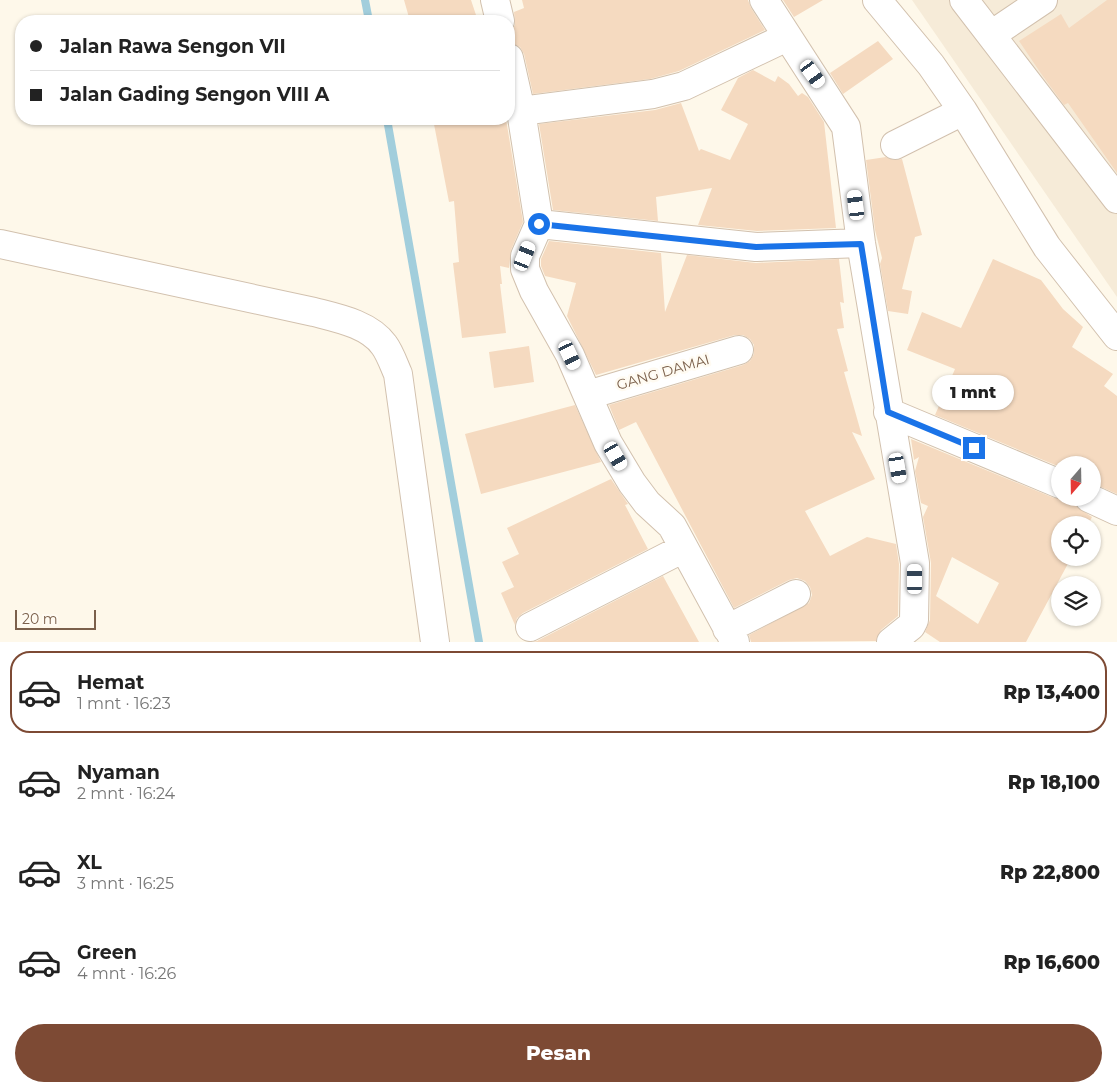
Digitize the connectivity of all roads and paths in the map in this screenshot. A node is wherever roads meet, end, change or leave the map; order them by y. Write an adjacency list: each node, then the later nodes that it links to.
1 (496, 0): 6 (street)
2 (764, 0): 8 (street)
3 (877, 0): 10 (street)
4 (964, 0): 7 (street)
5 (1043, 0): 7 (street)
6 (499, 15)
7 (991, 35): 13 (street)
8 (787, 38): 11 (street); 16 (street)
9 (515, 84): 11 (street)
10 (963, 110): 12 (street); 17 (street)
11 (521, 111): 14 (street)
12 (895, 145)
13 (1117, 200)
14 (539, 224): 16 (street); 19 (street)
15 (0, 244): 28 (street)
16 (861, 244): 20 (street)
17 (1117, 336)
18 (739, 350): 19 (street, GANG DAMAI)
19 (588, 395): 24 (street)
20 (888, 412): 21 (street); 29 (street)
21 (1051, 480)
22 (1101, 504): 23 (street)
23 (1117, 511)
24 (684, 548): 26 (street); 27 (street)
25 (796, 594): 27 (street)
26 (530, 627)
27 (731, 635)
28 (435, 642)
29 (891, 642)

